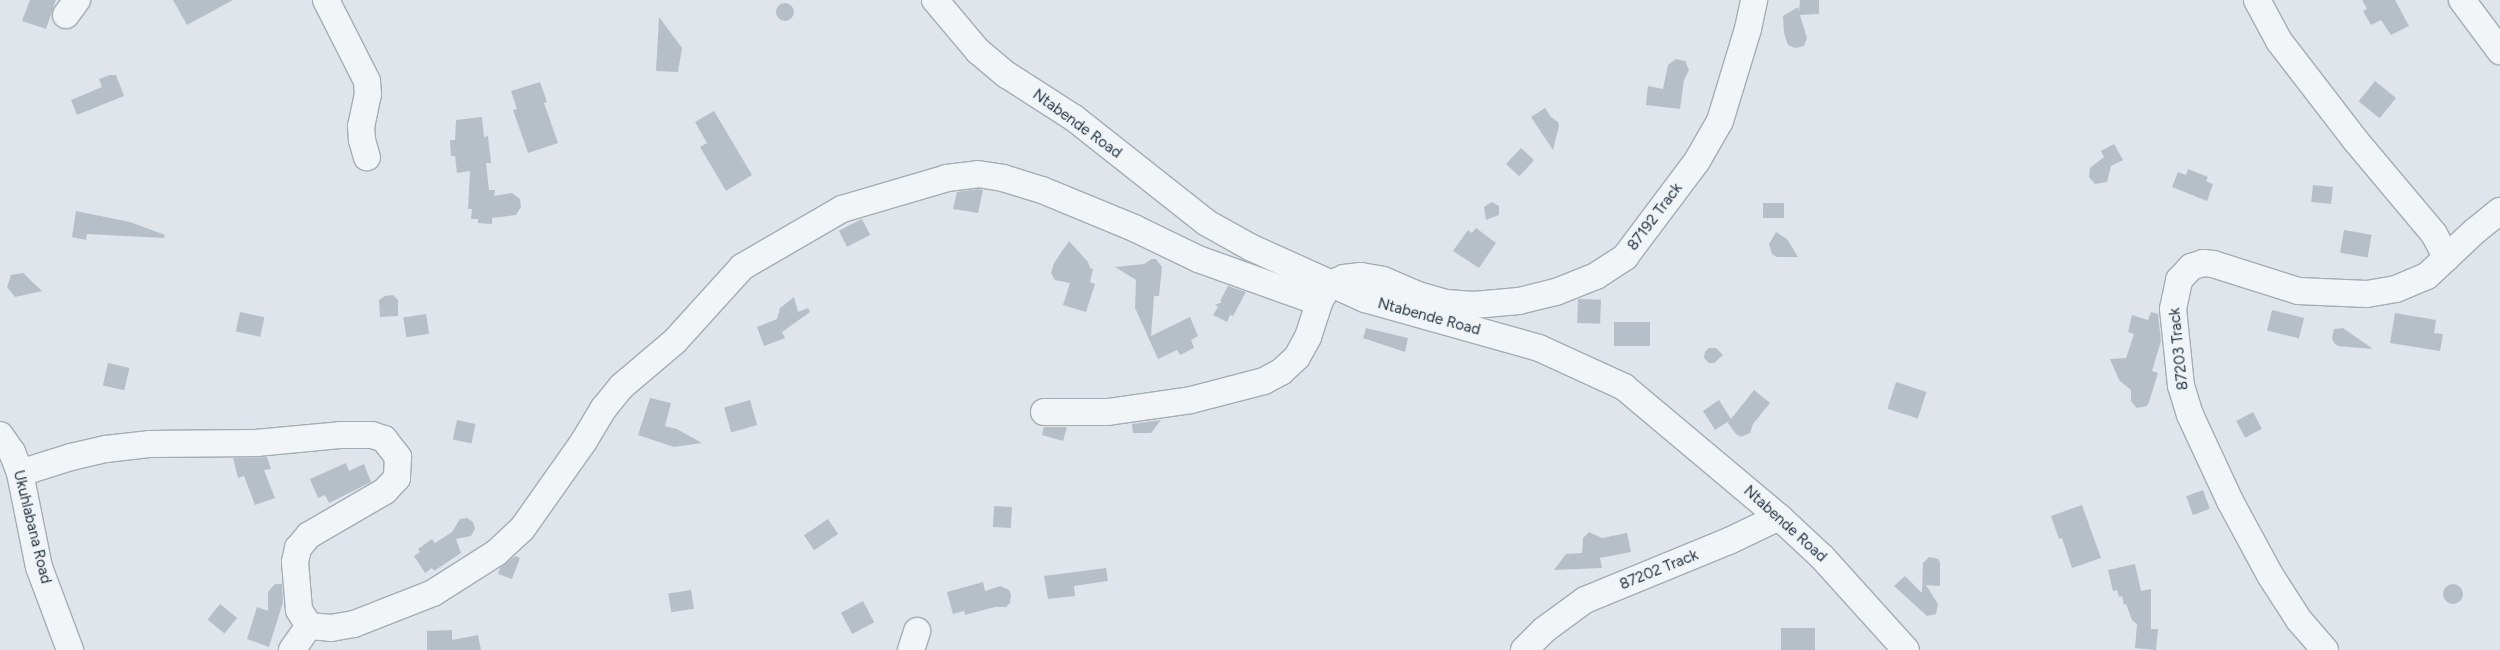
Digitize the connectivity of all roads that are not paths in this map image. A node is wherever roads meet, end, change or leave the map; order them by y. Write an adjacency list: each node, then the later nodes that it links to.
1 (326, 0): 7 (street)
2 (935, 0): 10 (street, Ntabende Road)
3 (1754, 0): 10 (street, 87192 Track)
4 (2257, 0): 9 (street)
5 (2462, 0): 6 (street)
6 (2500, 51)
7 (367, 157)
8 (2500, 211): 9 (street, 87203 Track)
9 (2448, 258): 19 (street, 87203 Track)
10 (1325, 292): 11 (street); 13 (street, Ntabende Road); 14 (street)
11 (1044, 412)
12 (8, 453): 14 (street); 15 (street, Ukuhlabana Road)
13 (1779, 517): 17 (street, 87202 Track); 18 (street, Ntabende Road)
14 (309, 626): 16 (street)
15 (70, 650)
16 (292, 650)
17 (1524, 650)
18 (1906, 650)
19 (2325, 650)

